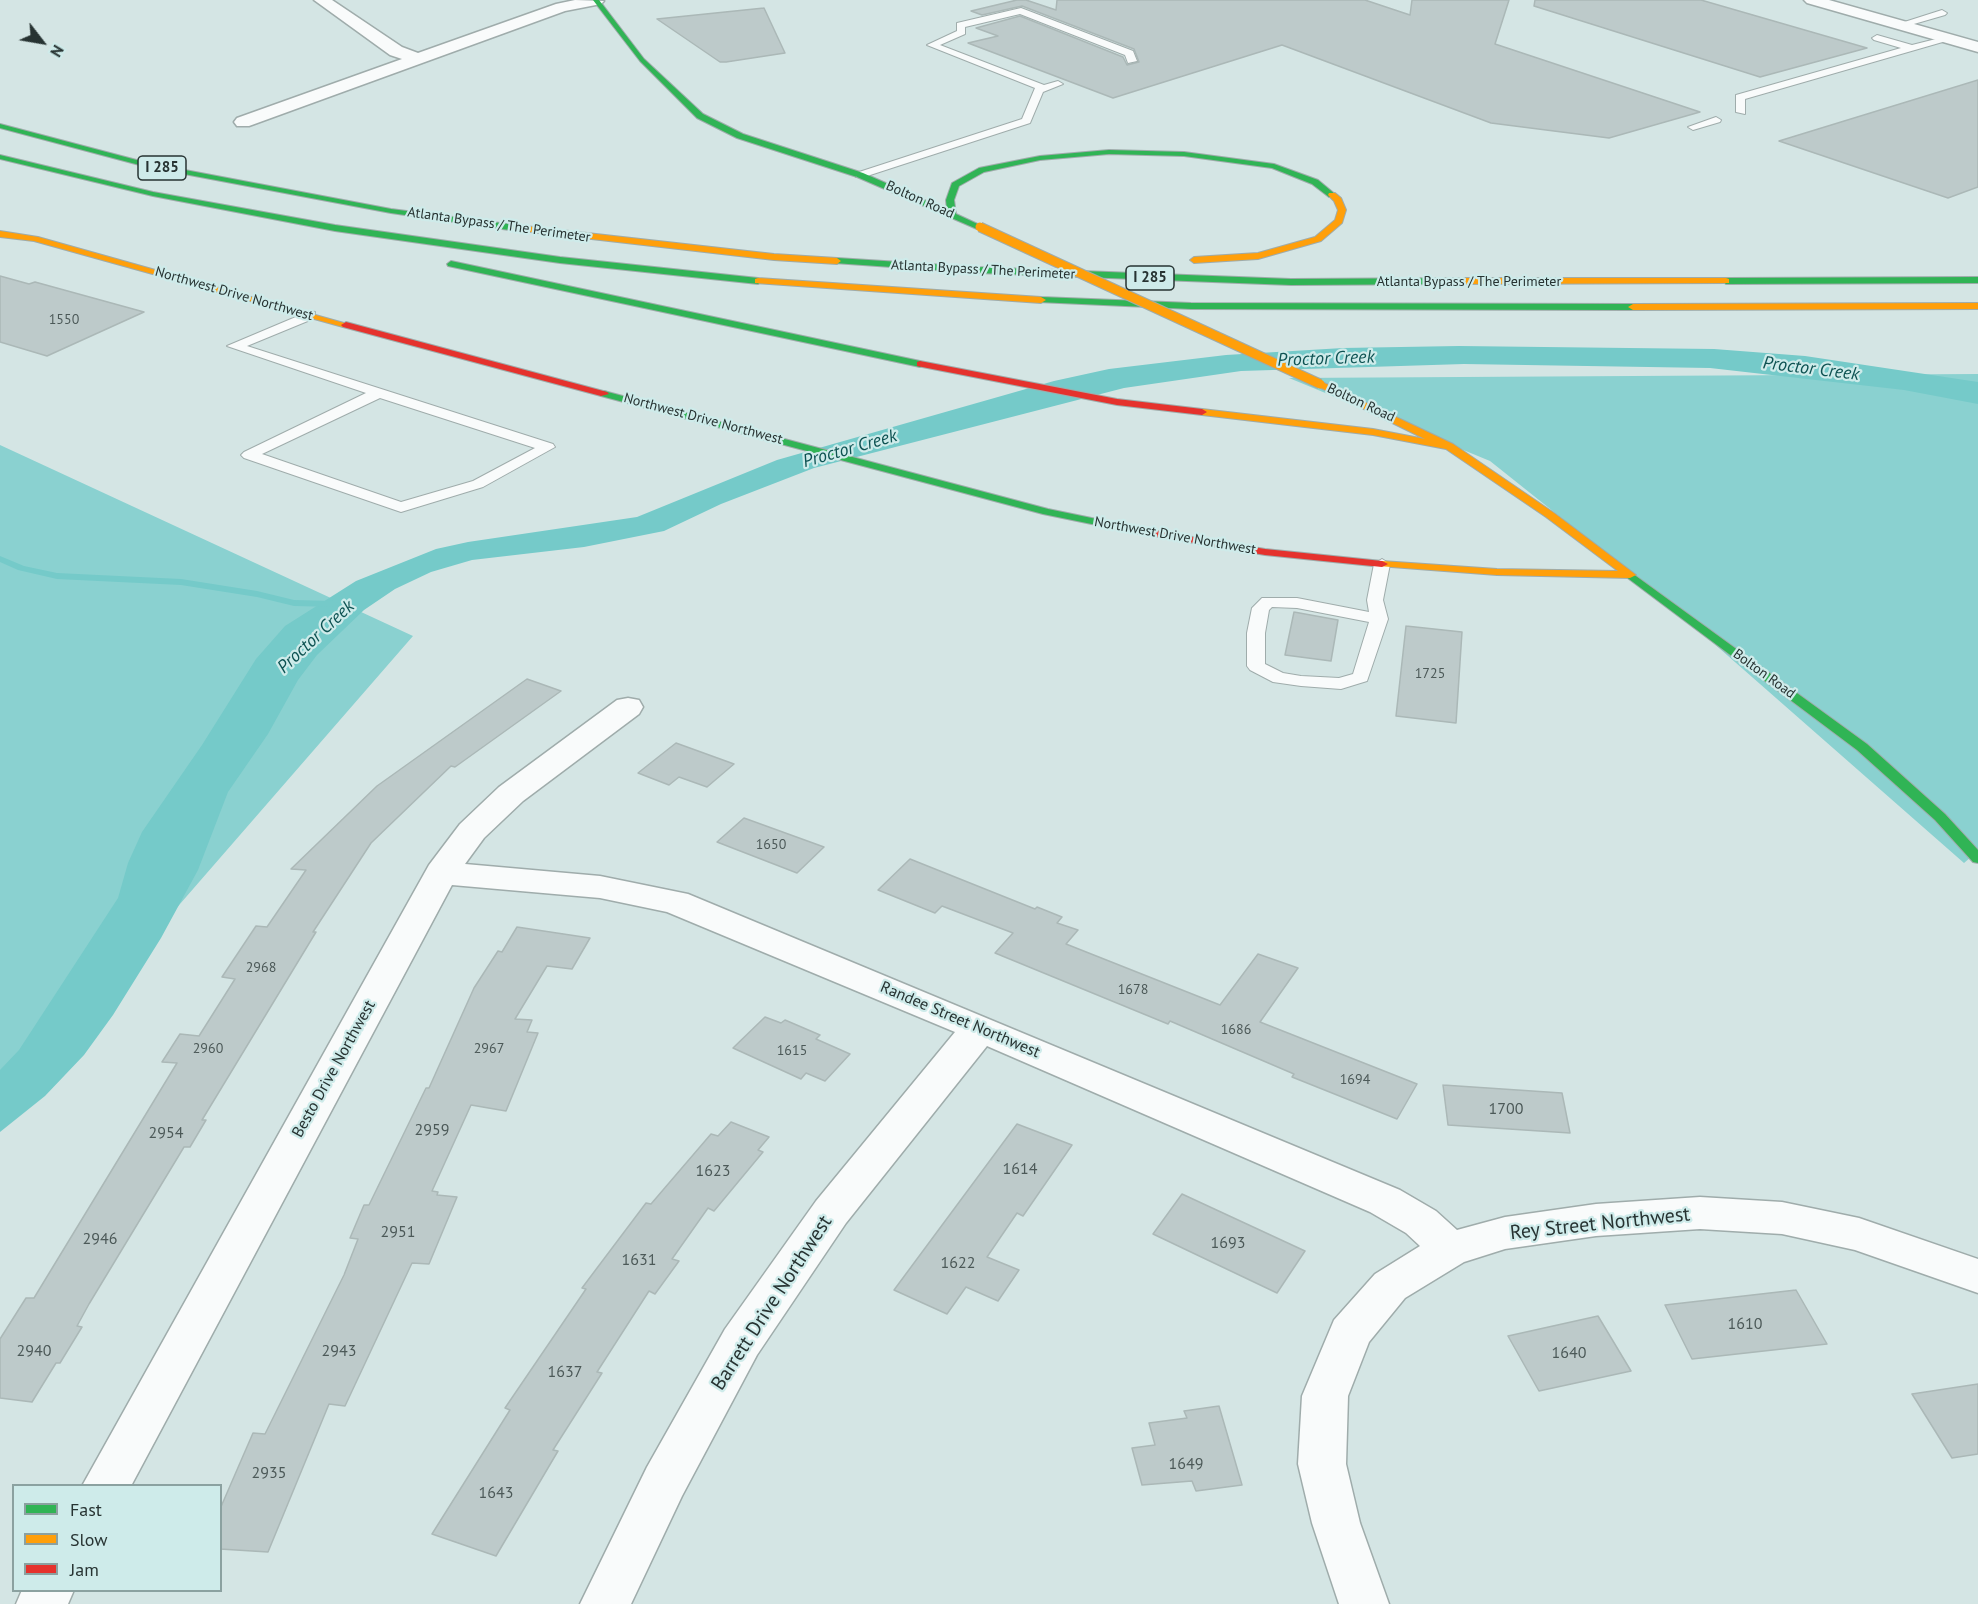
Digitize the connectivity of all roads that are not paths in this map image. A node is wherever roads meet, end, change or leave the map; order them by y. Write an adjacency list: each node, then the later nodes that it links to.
1 (322, 0): 10 (street)
2 (596, 0): 10 (street); 20 (main road, Bolton Road)
3 (1812, 0): 5 (street)
4 (1942, 14): 5 (lane)
5 (1900, 25): 7 (street)
6 (1876, 38): 9 (lane)
7 (1948, 39): 8 (street); 9 (lane)
8 (1978, 47)
9 (1912, 48): 14 (lane)
10 (418, 58): 16 (street)
11 (1132, 61): 13 (lane)
12 (1058, 84): 13 (lane)
13 (1043, 88): 20 (lane)
14 (1741, 112)
15 (1716, 120): 18 (lane)
16 (243, 122)
17 (0, 126): 21 (main road, Atlanta Bypass / The Perimeter / I 285)
18 (1713, 135)
19 (0, 156): 23 (main road, Atlanta Bypass / The Perimeter / I 285)
20 (860, 175): 22 (main road, Bolton Road)
21 (326, 200): 25 (main road); 31 (main road, Atlanta Bypass / The Perimeter / I 285)
22 (952, 215): 30 (main road); 35 (main road, Bolton Road, bridge)
23 (335, 228): 26 (main road); 32 (main road, Atlanta Bypass / The Perimeter / I 285)
24 (0, 234): 33 (main road, Northwest Drive Northwest)
25 (695, 234)
26 (416, 255)
27 (1007, 255): 28 (main road)
28 (1087, 258)
29 (438, 261): 35 (main road)
30 (1180, 261)
31 (1978, 280)
32 (1978, 306)
33 (310, 315): 34 (lane); 36 (main road, Northwest Drive Northwest)
34 (378, 393): 34 (lane)
35 (1449, 446): 37 (main road, Bolton Road)
36 (1382, 564): 37 (main road, Northwest Drive Northwest); 38 (lane)
37 (1630, 575): 40 (main road, Bolton Road)
38 (1379, 619): 38 (lane)
39 (628, 707): 41 (street, Besto Drive Northwest)
40 (1978, 859)
41 (441, 873): 42 (street, Randee Street Northwest); 45 (street, Besto Drive Northwest)
42 (980, 1028): 43 (street, Randee Street Northwest); 46 (street, Barrett Drive Northwest)
43 (1450, 1249): 44 (street, Rey Street Northwest); 47 (street, Rey Street Northwest)
44 (1978, 1276)
45 (107, 1484)
46 (605, 1604)
47 (1364, 1604)

